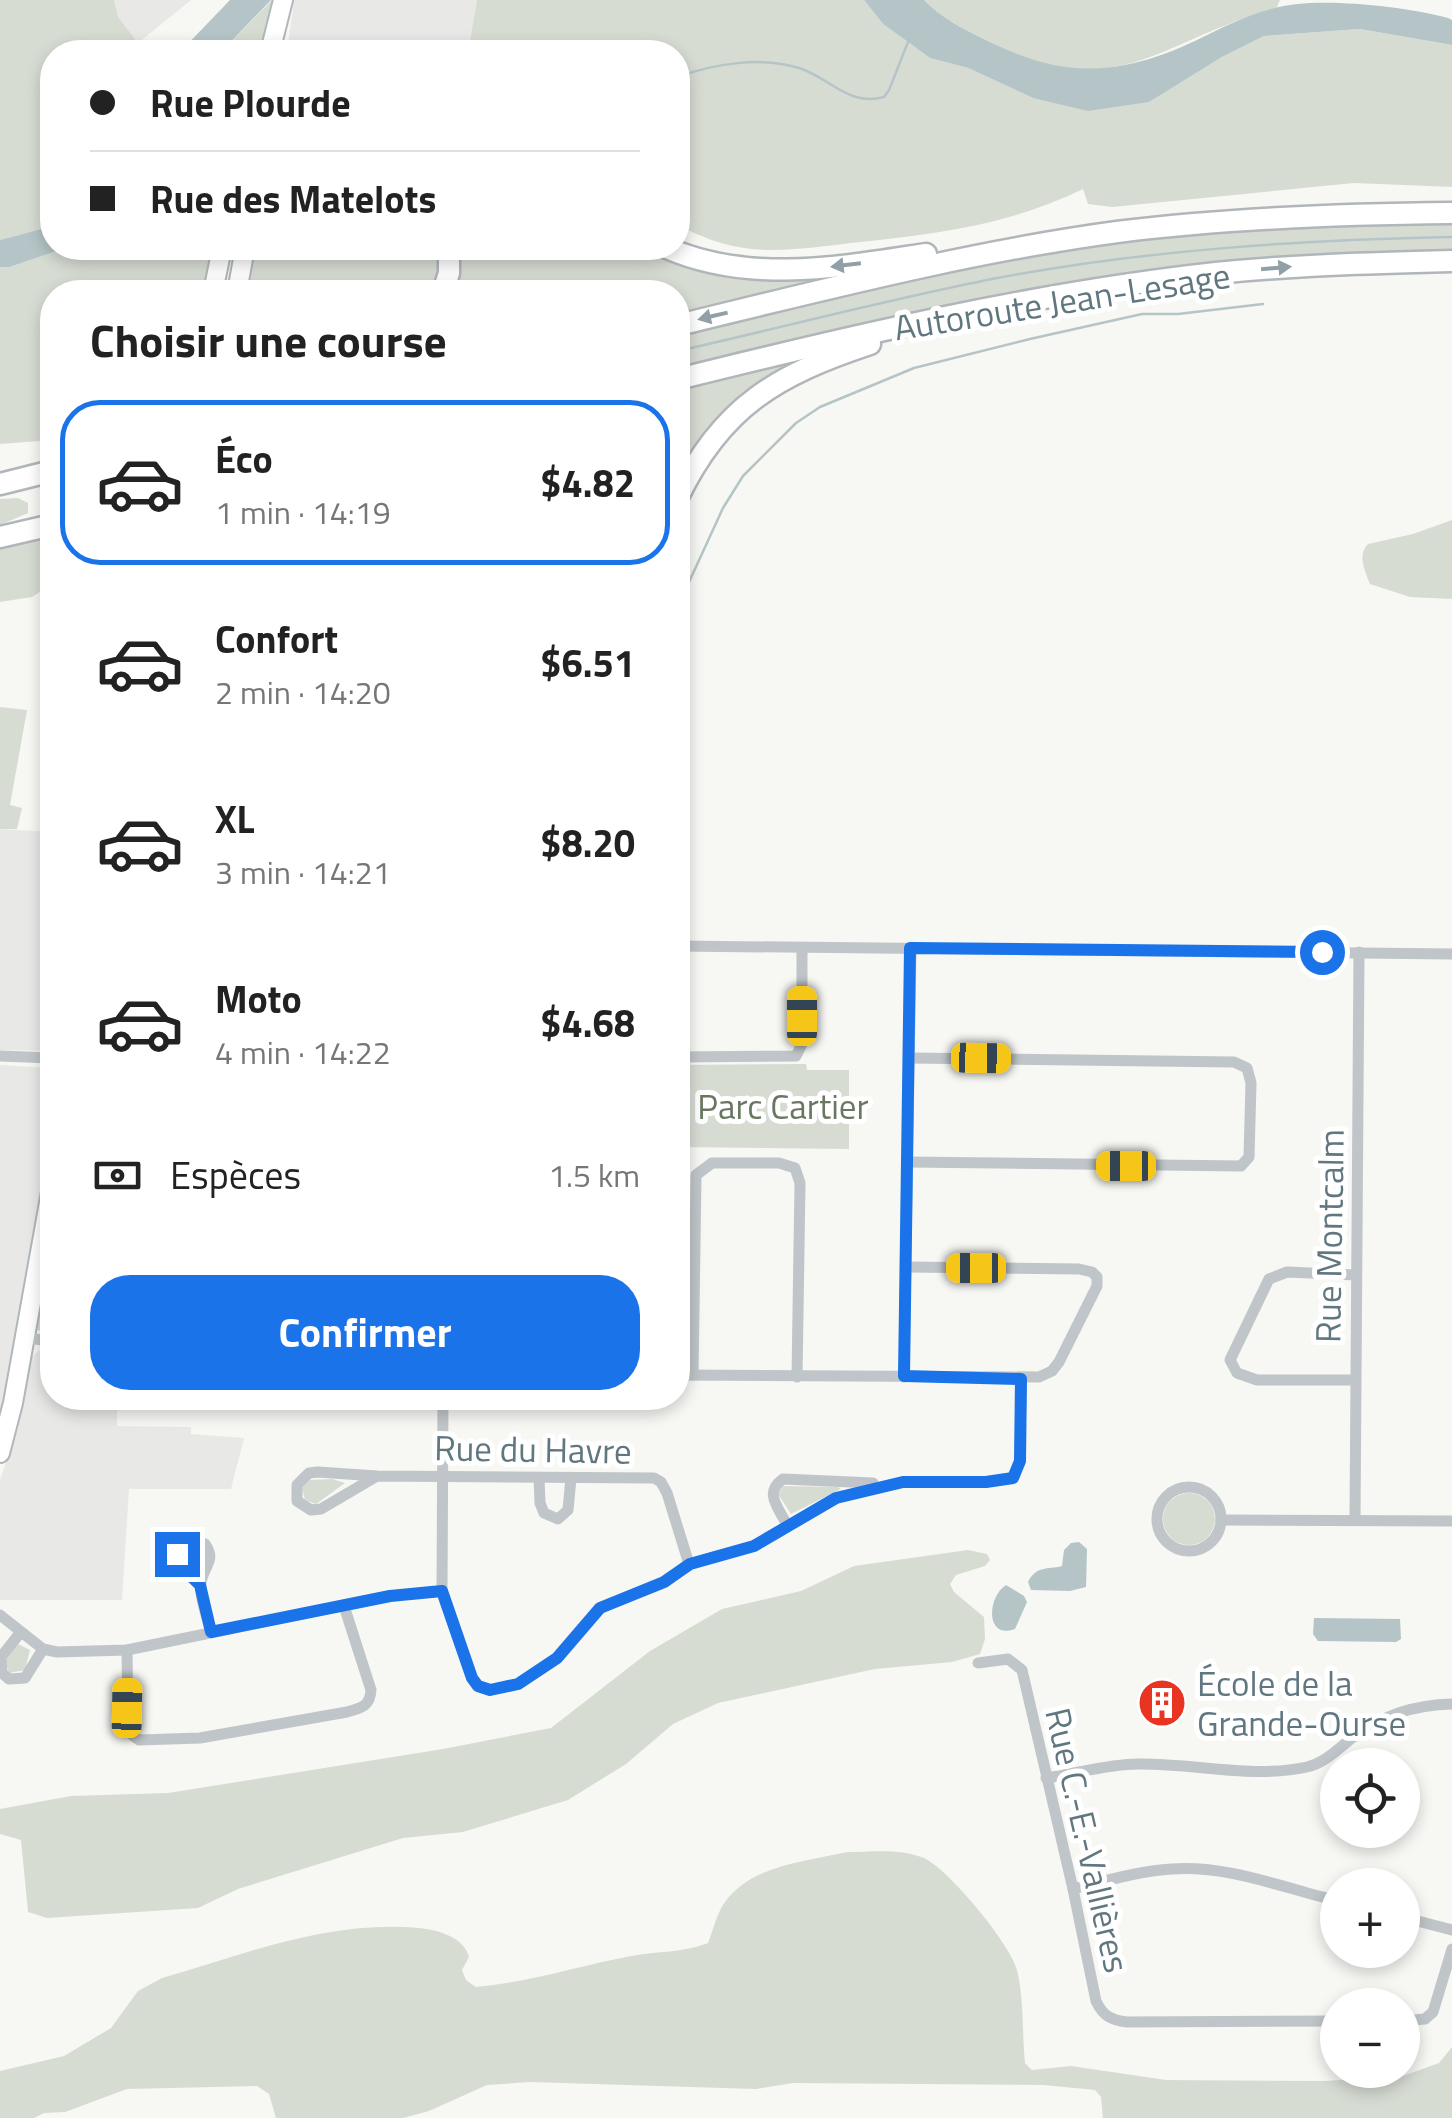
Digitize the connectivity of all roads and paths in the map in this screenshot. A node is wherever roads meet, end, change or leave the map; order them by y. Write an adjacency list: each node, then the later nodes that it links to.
1 (283, 0): 2 (main road)
2 (276, 40)
3 (1452, 212): 4 (highway, Autoroute Jean-Lesage)
4 (1117, 232): 5 (highway, one-way to 5); 8 (highway, Autoroute Jean-Lesage, one-way to 8)
5 (690, 257)
6 (1452, 261): 7 (highway, Autoroute Jean-Lesage, one-way to 6)
7 (1006, 304): 9 (highway, Autoroute Jean-Lesage); 11 (highway)
8 (690, 322)
9 (690, 375)
10 (40, 475): 12 (highway)
11 (690, 477)
12 (0, 484)
13 (40, 527): 14 (highway)
14 (0, 536)
15 (690, 946): 16 (street)
16 (802, 948): 17 (street); 21 (street)
17 (910, 948): 18 (street); 23 (street)
18 (1359, 952): 19 (street); 27 (street, Rue Montcalm)
19 (1452, 954)
20 (0, 1056): 22 (street)
21 (690, 1057)
22 (40, 1058)
23 (909, 1058): 24 (street); 24 (street)
24 (908, 1162): 26 (street)
25 (40, 1261): 28 (main road)
26 (907, 1268): 32 (street); 33 (street)
27 (1356, 1275): 34 (street, Rue Montcalm); 34 (street)
28 (26, 1338): 29 (street); 36 (main road)
29 (40, 1340)
30 (693, 1375): 31 (street); 31 (street)
31 (797, 1376): 32 (street)
32 (904, 1376): 33 (street)
33 (1021, 1379): 41 (street)
34 (1355, 1380): 43 (street, Rue Montcalm)
35 (443, 1410): 38 (street)
36 (0, 1453)
37 (377, 1476): 37 (street, Rue du Havre); 38 (street, Rue du Havre)
38 (442, 1476): 39 (street, Rue du Havre); 48 (street)
39 (539, 1478): 40 (street, Rue du Havre); 40 (street)
40 (571, 1478): 46 (street, Rue du Havre)
41 (888, 1484): 45 (street); 45 (street)
42 (1220, 1520): 42 (street); 43 (street)
43 (1355, 1520): 44 (street)
44 (1452, 1521)
45 (788, 1525): 46 (street)
46 (690, 1564): 48 (street)
47 (200, 1585): 51 (street)
48 (442, 1591): 49 (street)
49 (344, 1606): 51 (street); 54 (street)
50 (0, 1615): 52 (street)
51 (211, 1632): 54 (street)
52 (20, 1634): 53 (street); 53 (street)
53 (43, 1649): 54 (street)
54 (127, 1650)
55 (978, 1663): 57 (street, Rue C.-E.-Vallières)
56 (1452, 1704): 57 (street)
57 (1046, 1778): 58 (street, Rue C.-E.-Vallières)
58 (1073, 1888): 59 (street); 64 (street, Rue C.-E.-Vallières)
59 (1320, 1896)
60 (1420, 1922): 61 (street)
61 (1452, 1930)
62 (1452, 1949): 63 (street)
63 (1420, 2019)
64 (1320, 2021)

